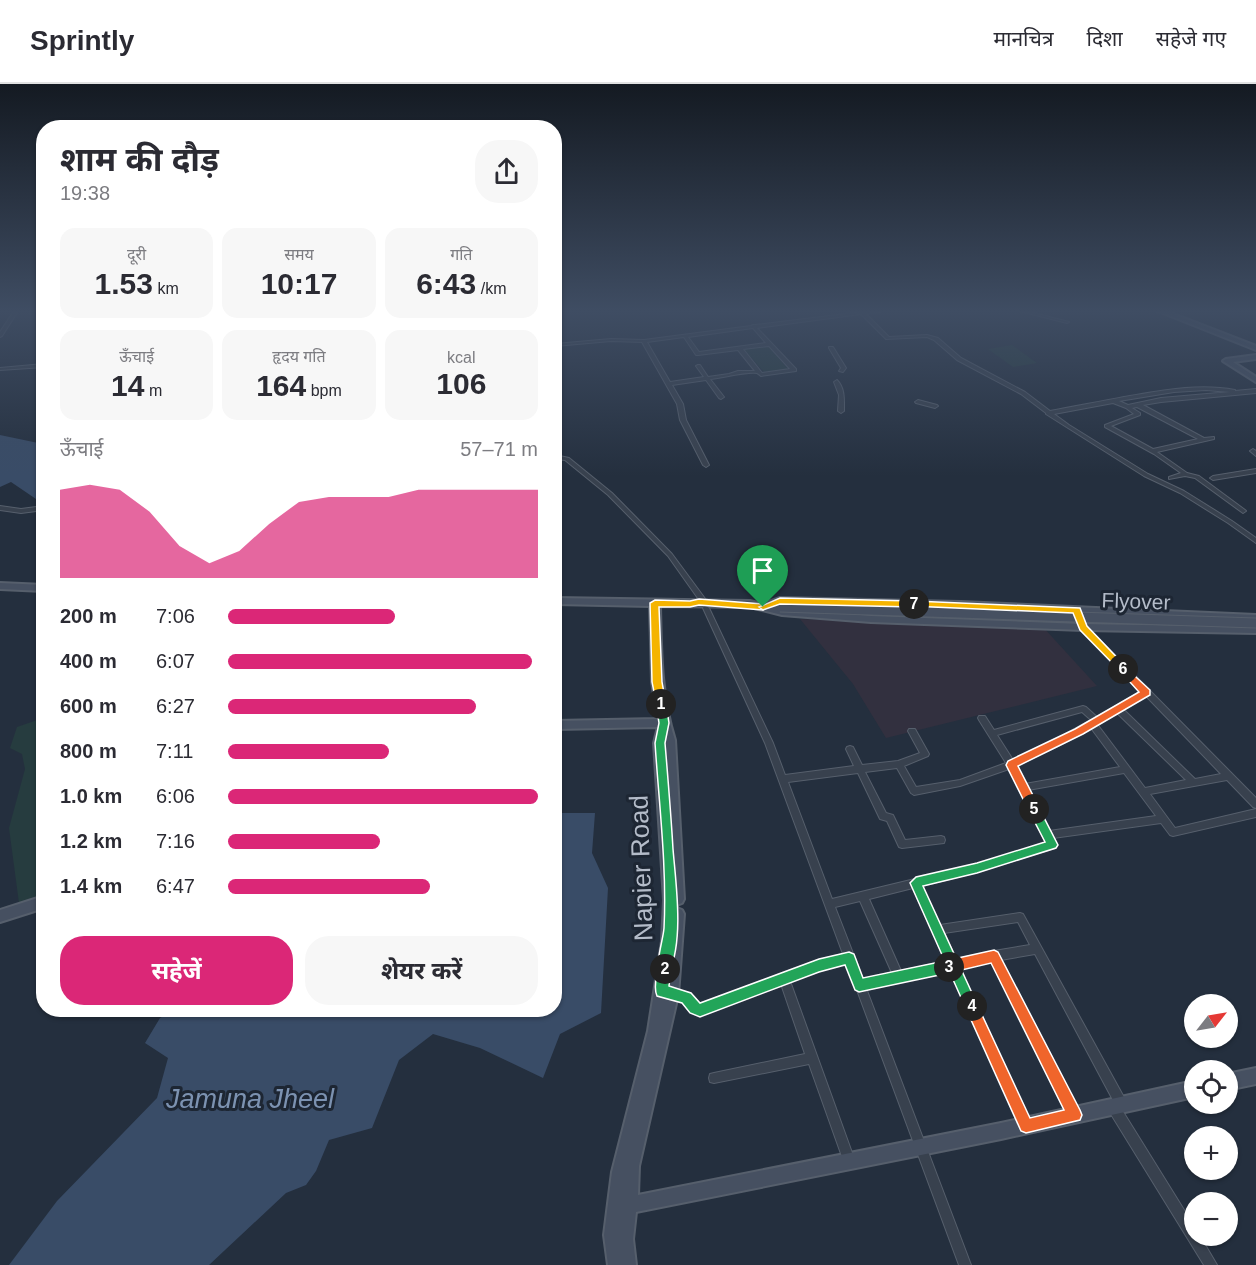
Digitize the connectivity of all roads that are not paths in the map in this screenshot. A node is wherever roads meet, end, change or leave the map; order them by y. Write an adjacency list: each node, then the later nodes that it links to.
1 (32, 366): 9 (street)
2 (659, 366): 15 (street)
3 (698, 366): 12 (street)
4 (754, 366): 11 (street)
5 (790, 366): 11 (street)
6 (843, 366): 10 (street)
7 (972, 366): 27 (street)
8 (1234, 366): 13 (main road)
9 (0, 369)
10 (841, 371)
11 (759, 372): 12 (street)
12 (707, 379): 15 (street); 20 (street)
13 (1256, 381)
14 (837, 382): 26 (street)
15 (669, 384): 32 (street)
16 (1195, 390): 18 (street); 19 (street); 21 (street)
17 (1256, 391): 18 (street)
18 (1240, 393): 19 (street)
19 (1202, 396): 23 (street)
20 (721, 397)
21 (1113, 401): 25 (street); 27 (street)
22 (918, 402): 24 (street)
23 (1138, 405): 25 (street); 29 (street)
24 (935, 406)
25 (1128, 407): 30 (street)
26 (841, 411)
27 (1048, 412): 40 (street)
28 (1212, 438): 29 (street)
29 (1204, 440): 30 (street)
30 (1152, 451): 34 (street)
31 (562, 458): 50 (street)
32 (706, 465)
33 (1256, 471): 36 (street)
34 (1185, 474): 35 (street); 39 (street)
35 (1171, 477)
36 (1213, 478)
37 (0, 508): 38 (street)
38 (36, 509)
39 (1243, 511)
40 (1256, 541)
41 (0, 581): 42 (main road)
42 (36, 582)
43 (0, 586): 44 (main road)
44 (36, 588)
45 (0, 592): 46 (main road)
46 (36, 592)
47 (562, 595): 49 (main road)
48 (562, 601): 49 (main road)
49 (586, 602): 51 (main road); 52 (main road)
50 (705, 605): 52 (main road); 53 (main road); 73 (street)
51 (562, 606)
52 (655, 606): 63 (main road, Napier Road)
53 (760, 606): 54 (main road); 56 (main road, Flyover, bridge); 57 (main road)
54 (1077, 610): 55 (main road); 57 (street)
55 (1256, 618)
56 (1256, 624)
57 (1083, 627): 58 (main road); 59 (street)
58 (1256, 630)
59 (1146, 692): 60 (street); 72 (street)
60 (1118, 709): 62 (street); 74 (street)
61 (982, 718): 66 (street)
62 (1095, 722): 66 (street); 69 (street); 71 (street)
63 (664, 723): 64 (main road); 95 (main road, Napier Road)
64 (562, 725)
65 (912, 731): 68 (street)
66 (991, 734): 69 (street)
67 (850, 749): 70 (street)
68 (899, 764): 69 (street); 70 (street)
69 (1011, 765): 75 (street)
70 (860, 769): 73 (street); 81 (street)
71 (1126, 769): 75 (street); 76 (street)
72 (1228, 776): 74 (street); 77 (street)
73 (783, 779): 84 (street)
74 (1193, 783): 76 (street)
75 (1023, 788): 80 (street)
76 (1143, 792): 79 (street)
77 (1256, 804)
78 (1256, 813): 79 (street)
79 (1162, 819): 80 (street)
80 (1047, 835): 82 (street)
81 (941, 840)
82 (916, 883): 83 (street); 87 (street)
83 (863, 896): 84 (street); 92 (street)
84 (829, 904): 90 (street)
85 (36, 905): 86 (main road)
86 (0, 916)
87 (937, 930): 88 (street); 91 (street)
88 (1037, 949): 89 (street); 101 (street)
89 (994, 956): 91 (street); 102 (street)
90 (849, 958): 93 (street); 94 (street)
91 (953, 966): 92 (street); 103 (street)
92 (899, 977): 94 (street)
93 (784, 979): 95 (street); 96 (street)
94 (859, 986): 104 (street)
95 (666, 993): 106 (main road, Napier Road)
96 (812, 1058): 98 (street); 105 (street)
97 (1256, 1076): 99 (main road)
98 (714, 1078)
99 (1238, 1080)
100 (1184, 1091): 101 (main road)
101 (1118, 1106): 102 (main road); 110 (street)
102 (1075, 1115): 103 (main road)
103 (1026, 1126): 104 (main road)
104 (919, 1147): 105 (main road); 109 (street)
105 (849, 1161): 106 (main road)
106 (623, 1207): 107 (main road, Napier Road); 108 (main road)
107 (617, 1265)
108 (627, 1265)
109 (965, 1265)
110 (1211, 1265)

